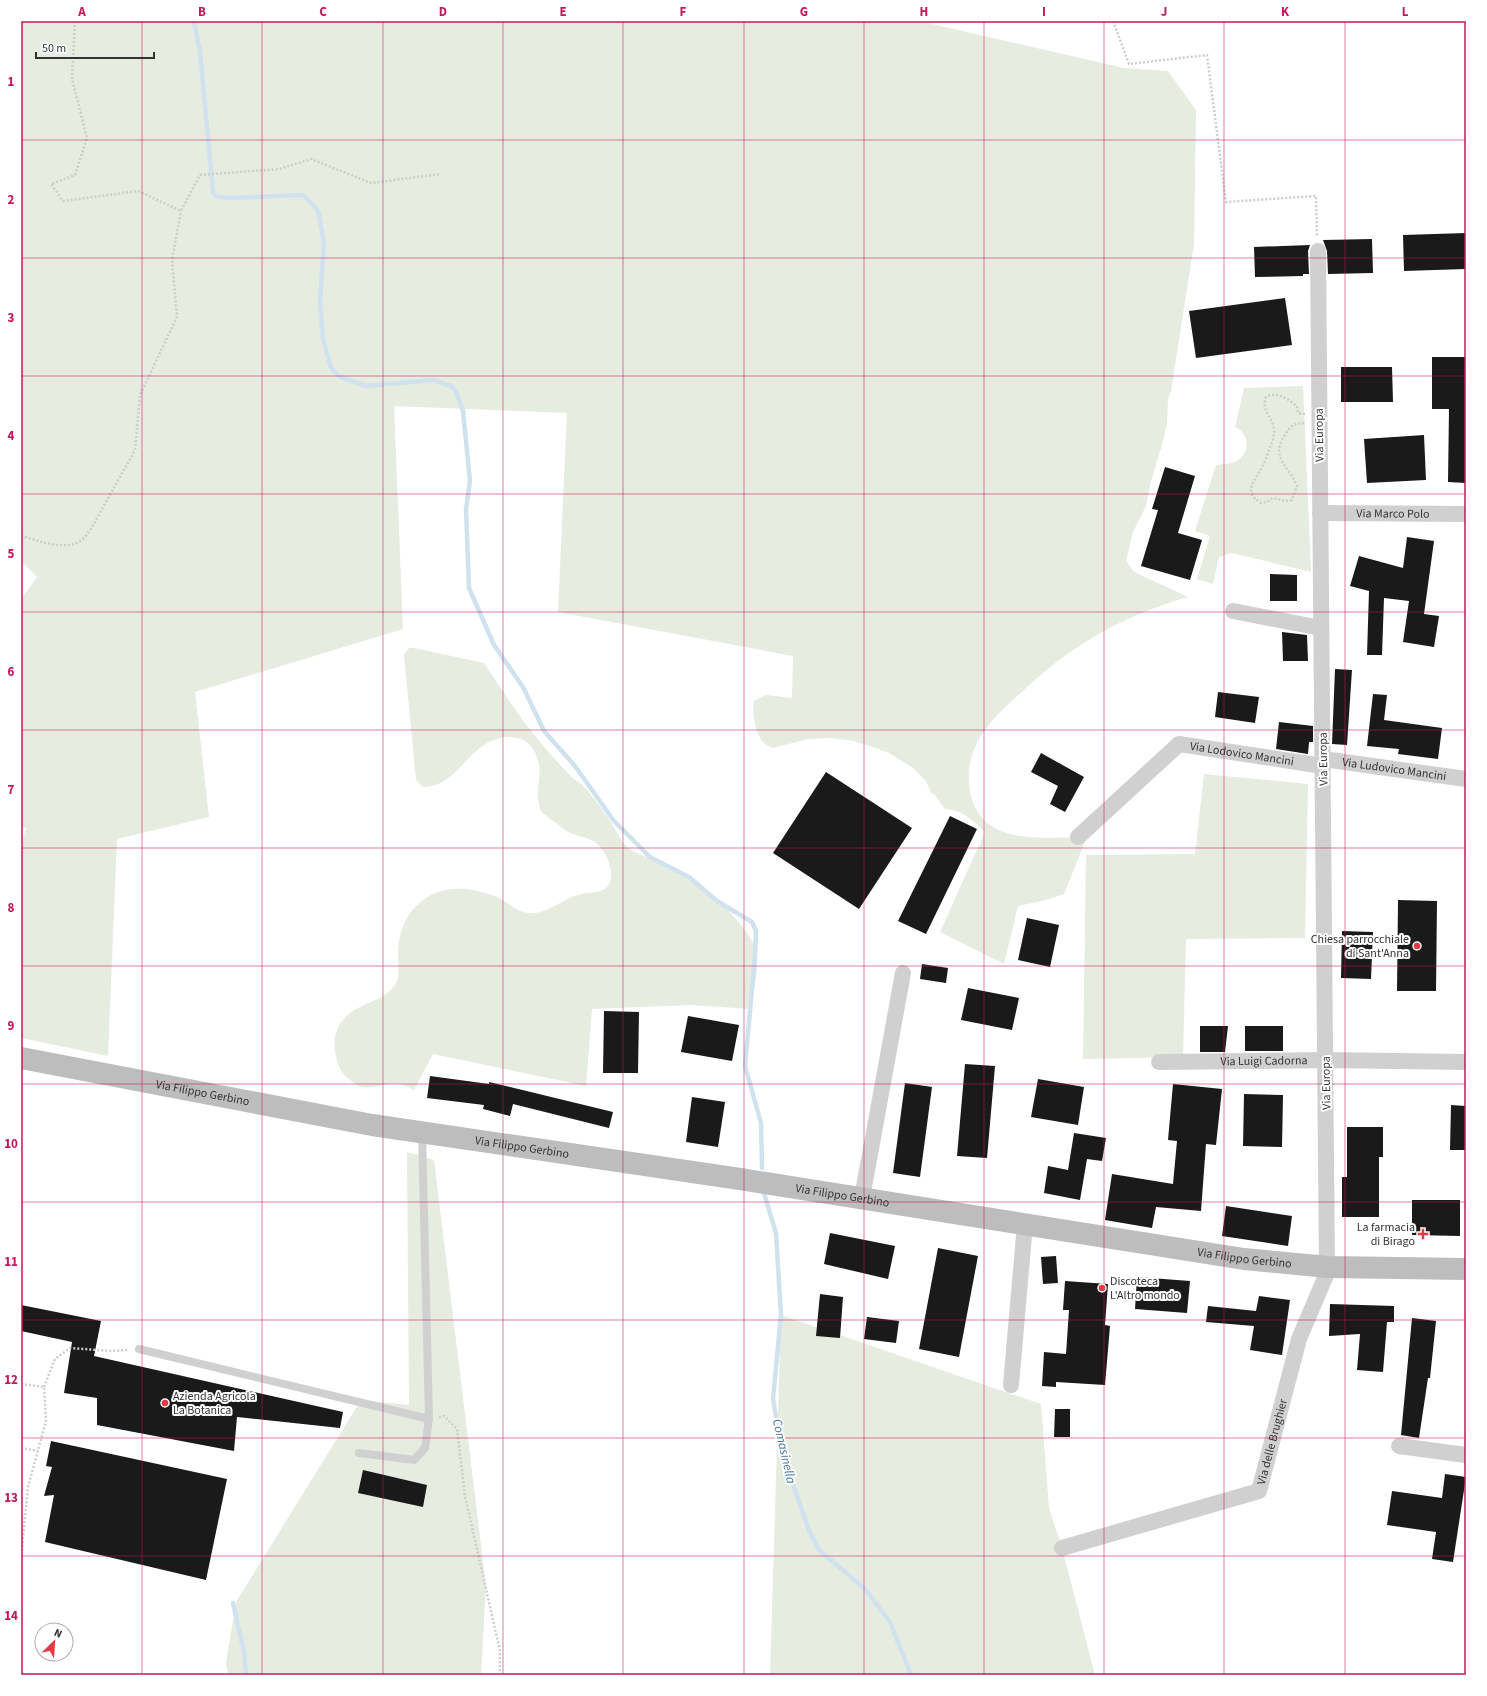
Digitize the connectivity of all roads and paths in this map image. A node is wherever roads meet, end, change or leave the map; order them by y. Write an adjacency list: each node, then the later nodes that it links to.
1 (75, 21): 4 (path)
2 (1113, 21): 5 (path)
3 (441, 174): 4 (path)
4 (181, 211): 9 (path)
5 (1318, 251): 6 (street, Via Europa)
6 (1319, 419): 6 (path); 7 (street, Via Europa)
7 (1320, 513): 8 (street, Via Marco Polo); 11 (street, Via Europa)
8 (1466, 514)
9 (21, 536)
10 (1233, 611): 11 (street)
11 (1321, 628): 12 (street, Via Europa)
12 (1323, 762): 13 (street, Via Ludovico Mancini); 14 (street, Via Lodovico Mancini); 17 (street, Via Europa)
13 (1466, 779)
14 (1078, 837)
15 (903, 973): 21 (street)
16 (21, 1058): 20 (street, Via Filippo Gerbino)
17 (1326, 1060): 18 (street, Via Luigi Cadorna); 19 (street, Via Luigi Cadorna); 23 (street, Via Europa)
18 (1158, 1062)
19 (1466, 1062)
20 (422, 1133): 21 (street, Via Filippo Gerbino); 29 (lane)
21 (862, 1198): 22 (street, Via Filippo Gerbino)
22 (1025, 1224): 23 (street, Via Filippo Gerbino); 27 (street)
23 (1328, 1267): 24 (street, Via Filippo Gerbino); 35 (street, Via delle Brughier)
24 (1466, 1269)
25 (139, 1349): 28 (path); 29 (lane)
26 (21, 1384): 28 (path)
27 (1011, 1385)
28 (44, 1387): 32 (path)
29 (429, 1419): 33 (lane); 37 (path)
30 (1399, 1446): 34 (street)
31 (21, 1448): 32 (path)
32 (38, 1451): 36 (path)
33 (359, 1453)
34 (1466, 1456)
35 (1062, 1548)
36 (21, 1558)
37 (500, 1675)

